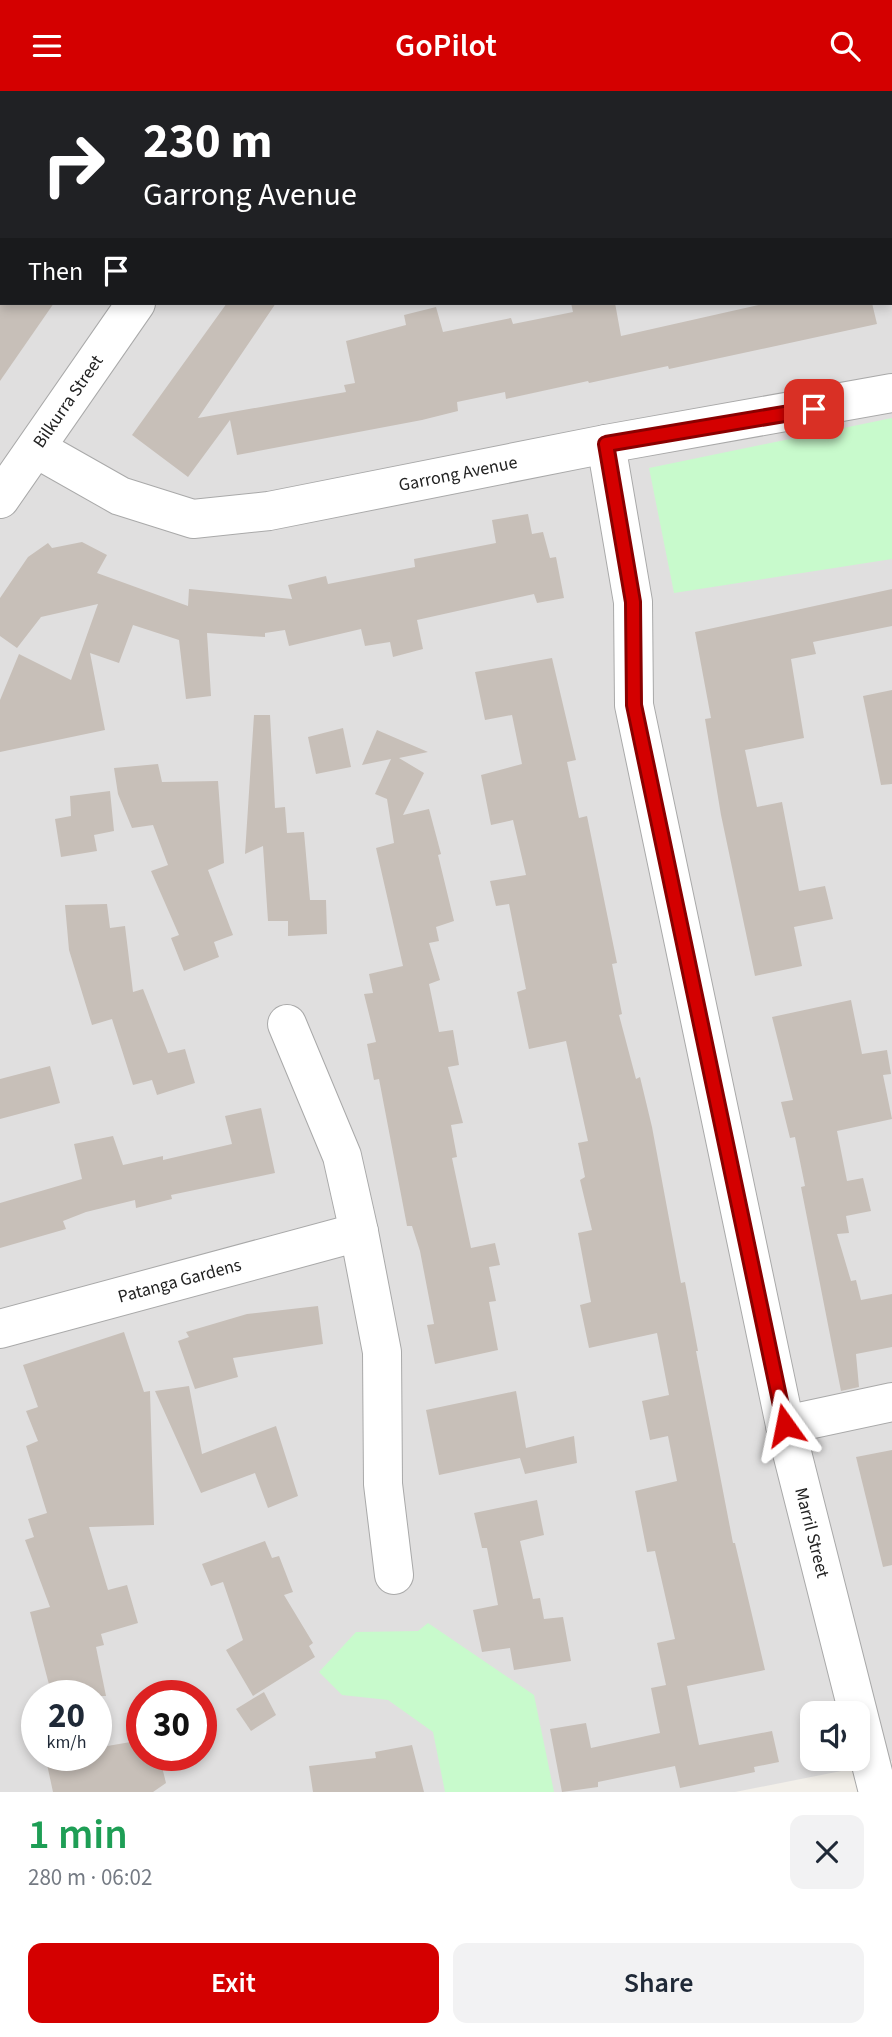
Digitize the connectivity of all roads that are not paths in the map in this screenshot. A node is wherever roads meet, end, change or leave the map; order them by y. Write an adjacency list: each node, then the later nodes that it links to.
1 (135, 305): 4 (street, Bilkurra Street)
2 (892, 393): 3 (street, Garrong Avenue)
3 (606, 444): 4 (street, Garrong Avenue); 10 (street, Marril Street)
4 (37, 449): 5 (street, Bilkurra Street)
5 (0, 499)
6 (286, 1024): 7 (street)
7 (359, 1232): 8 (street, Patanga Gardens); 11 (street)
8 (0, 1329)
9 (892, 1402): 10 (street)
10 (785, 1425): 12 (street, Marril Street)
11 (394, 1575)
12 (878, 1792)

